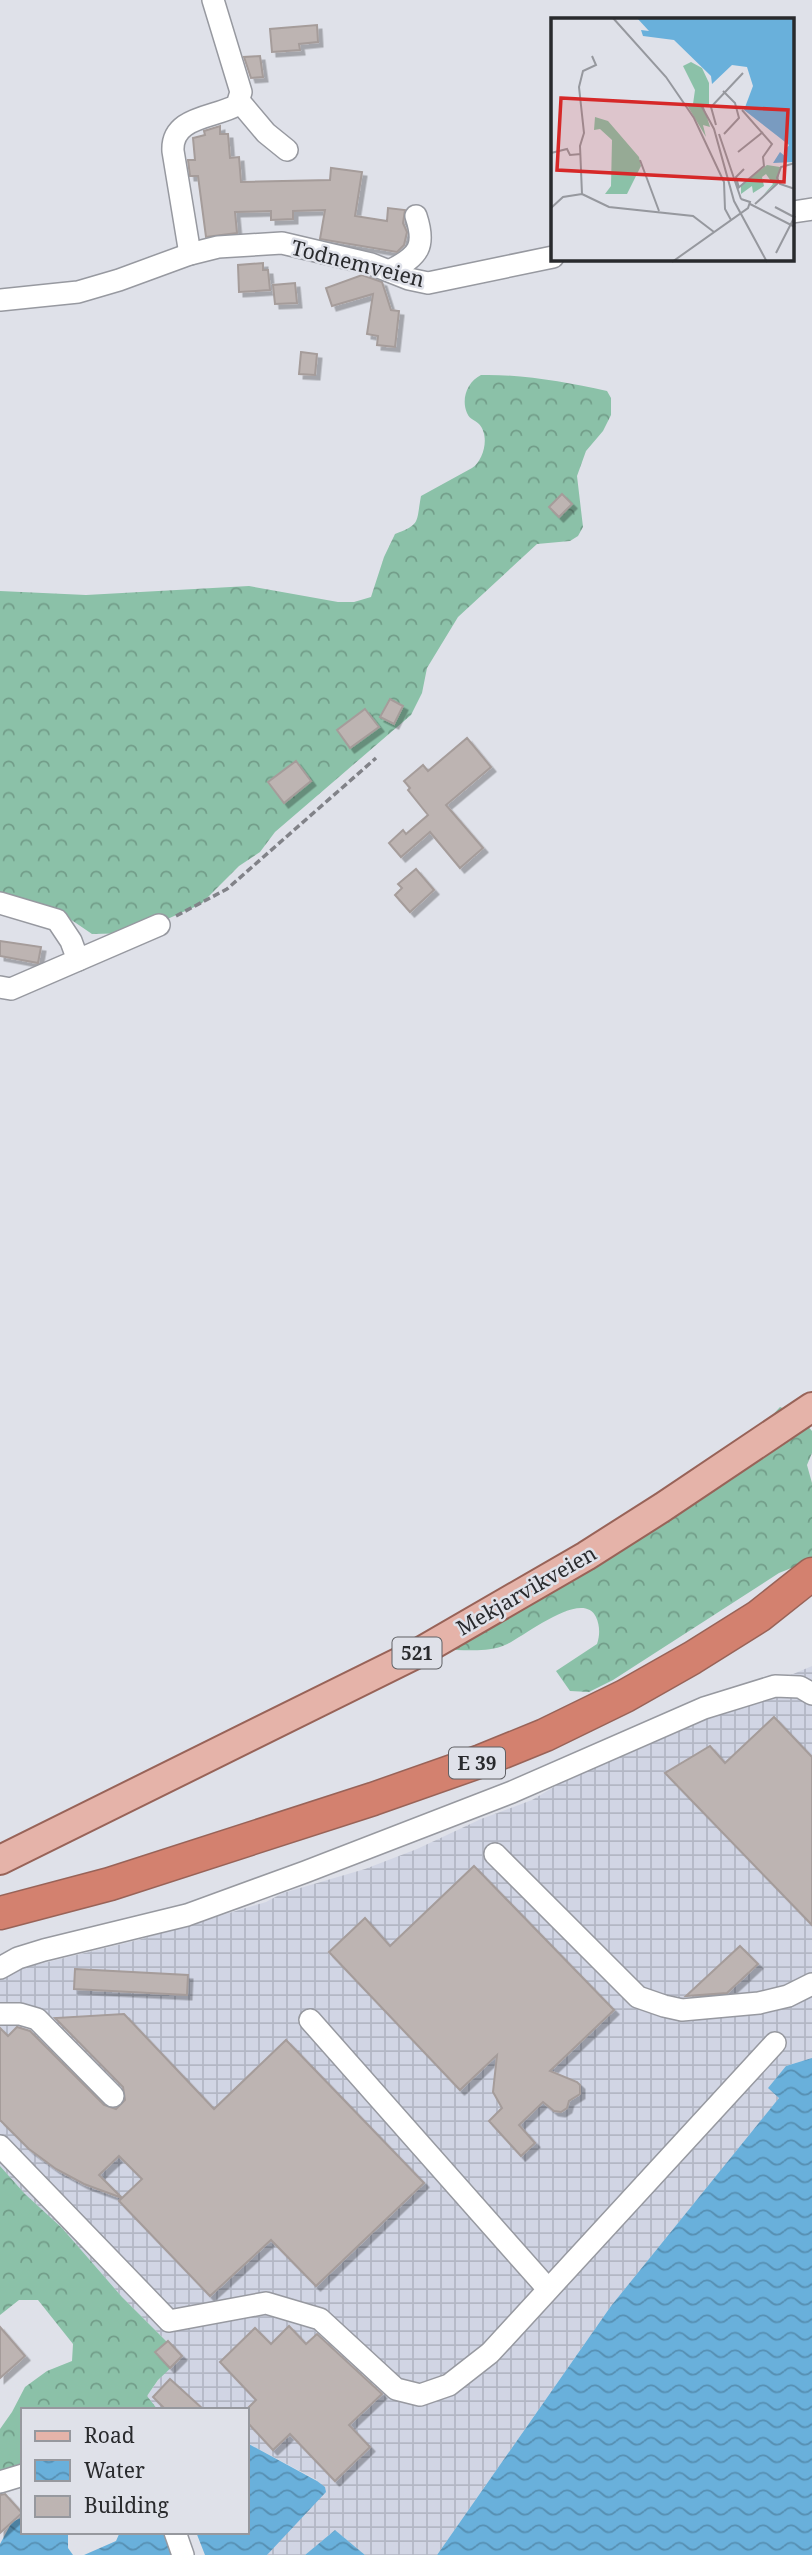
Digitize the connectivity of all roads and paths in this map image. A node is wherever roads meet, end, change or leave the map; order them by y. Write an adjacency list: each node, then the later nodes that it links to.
1 (213, 0): 2 (street)
2 (239, 101): 3 (street); 7 (street)
3 (287, 150)
4 (812, 209): 5 (street)
5 (794, 212)
6 (416, 216): 9 (street)
7 (190, 254): 9 (street, Todnemveien); 10 (street, Todnemveien)
8 (551, 257): 9 (street, Todnemveien)
9 (391, 271)
10 (0, 300)
11 (376, 758): 13 (path)
12 (0, 903): 14 (street)
13 (159, 925): 14 (street)
14 (78, 961): 15 (street)
15 (0, 987)
16 (812, 1407): 20 (main road, Mekjarvikveien / 521)
17 (812, 1574): 21 (highway, E 39)
18 (812, 1694): 24 (street)
19 (495, 1854): 25 (street)
20 (0, 1860)
21 (110, 1884): 22 (highway, E 39); 23 (highway, E 39)
22 (0, 1913)
23 (0, 1930)
24 (0, 1968)
25 (812, 1984)
26 (0, 2014): 29 (street)
27 (310, 2020): 31 (street)
28 (775, 2043): 31 (street)
29 (113, 2096)
30 (0, 2146): 31 (street)
31 (548, 2290)
32 (21, 2476): 33 (street)
33 (0, 2482)
34 (176, 2534): 35 (street)
35 (183, 2555)

